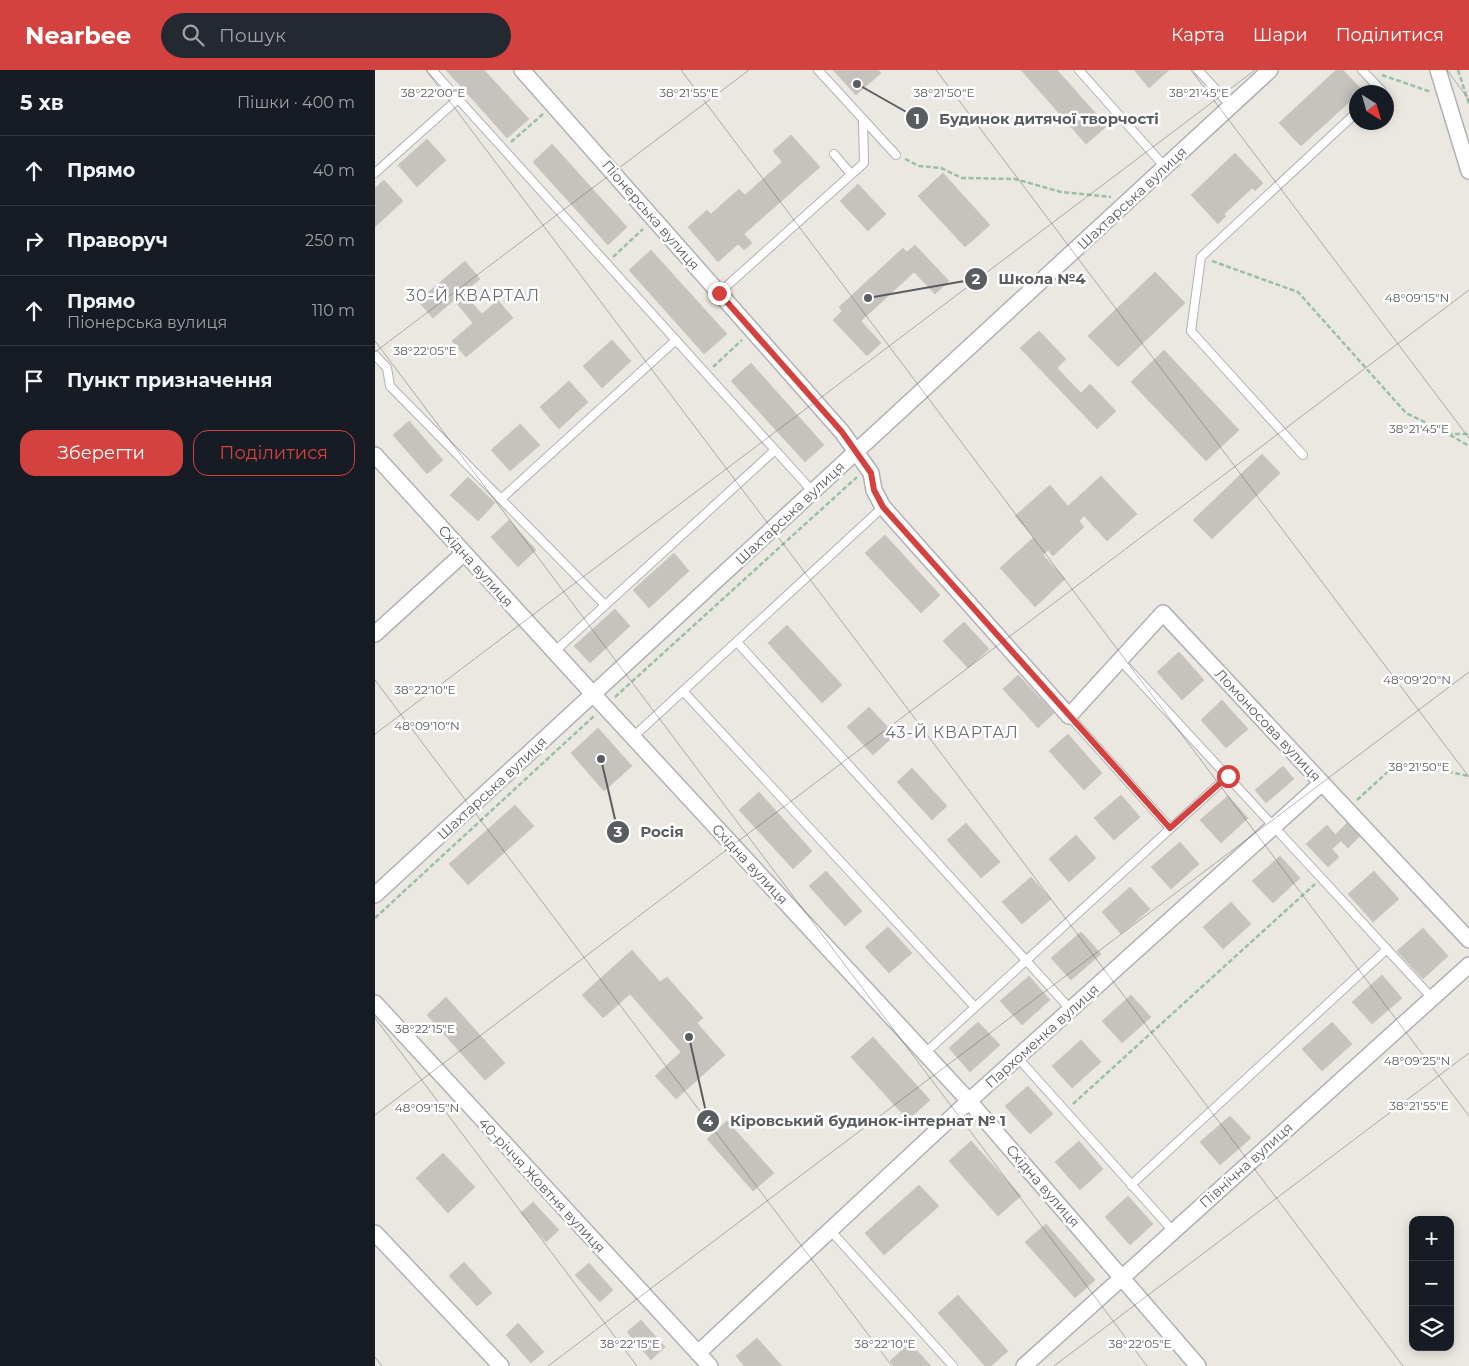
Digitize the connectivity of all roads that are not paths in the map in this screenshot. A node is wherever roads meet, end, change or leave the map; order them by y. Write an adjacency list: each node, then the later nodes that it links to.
1 (432, 70): 10 (lane)
2 (522, 70): 20 (street, Піонерська вулиця)
3 (818, 70): 13 (lane)
4 (1079, 70): 16 (lane)
5 (1198, 70): 11 (lane)
6 (1271, 70): 11 (street, Шахтарська вулиця)
7 (1362, 70): 9 (lane)
8 (1438, 70): 17 (street)
9 (1376, 85)
10 (458, 98): 18 (lane); 21 (lane)
11 (1231, 106): 16 (street, Шахтарська вулиця)
12 (1349, 119): 25 (lane)
13 (863, 120): 15 (lane); 19 (lane)
14 (834, 154): 19 (lane)
15 (895, 155)
16 (1165, 167): 24 (street, Шахтарська вулиця)
17 (1469, 171)
18 (375, 173)
19 (851, 174): 20 (lane)
20 (719, 293): 24 (street, Піонерська вулиця)
21 (676, 340): 23 (lane); 28 (lane)
22 (375, 355): 28 (lane)
23 (775, 450): 27 (lane); 31 (lane)
24 (856, 452): 27 (street, Шахтарська вулиця); 29 (street, Піонерська вулиця)
25 (1303, 454)
26 (375, 455): 30 (street, Східна вулиця)
27 (813, 492): 37 (street, Шахтарська вулиця)
28 (501, 499): 31 (lane)
29 (883, 507): 33 (lane); 38 (street, Піонерська вулиця)
30 (464, 553): 32 (street); 34 (street, Східна вулиця)
31 (605, 605): 34 (lane)
32 (375, 634)
33 (737, 642): 36 (lane); 47 (lane)
34 (554, 652): 37 (street, Східна вулиця)
35 (1120, 660): 38 (street, Ломоносова вулиця); 40 (lane); 41 (street, Ломоносова вулиця)
36 (683, 691): 39 (lane); 51 (lane)
37 (593, 694): 39 (street, Східна вулиця); 44 (street, Шахтарська вулиця)
38 (1069, 716): 43 (lane)
39 (633, 737): 53 (street, Східна вулиця)
40 (1228, 776): 42 (lane); 43 (lane)
41 (1322, 783): 42 (street, Пархоменка вулиця); 45 (street, Ломоносова вулиця)
42 (1274, 826): 46 (lane); 52 (street, Пархоменка вулиця)
43 (1170, 828): 47 (lane)
44 (375, 895)
45 (1469, 940)
46 (1387, 949): 49 (lane); 56 (lane)
47 (1026, 960): 51 (lane); 52 (lane)
48 (1469, 965): 49 (street, Північна вулиця)
49 (1432, 998): 58 (street, Північна вулиця)
50 (375, 1004): 61 (street, 40-річчя Жовтня вулиця)
51 (975, 1007): 53 (lane)
52 (1071, 1010): 54 (street, Пархоменка вулиця)
53 (925, 1053): 55 (street, Східна вулиця)
54 (1017, 1058): 55 (street, Пархоменка вулиця); 56 (lane)
55 (969, 1101): 57 (street, Пархоменка вулиця); 60 (street, Східна вулиця)
56 (1131, 1185): 58 (lane)
57 (830, 1230): 61 (street, Пархоменка вулиця); 64 (lane)
58 (1173, 1231): 60 (street, Північна вулиця)
59 (375, 1233): 62 (street)
60 (1121, 1278): 65 (street, Північна вулиця); 66 (street, Східна вулиця)
61 (698, 1353): 63 (street, 40-річчя Жовтня вулиця)
62 (501, 1366)
63 (710, 1366)
64 (953, 1366)
65 (1024, 1366)
66 (1198, 1366)

